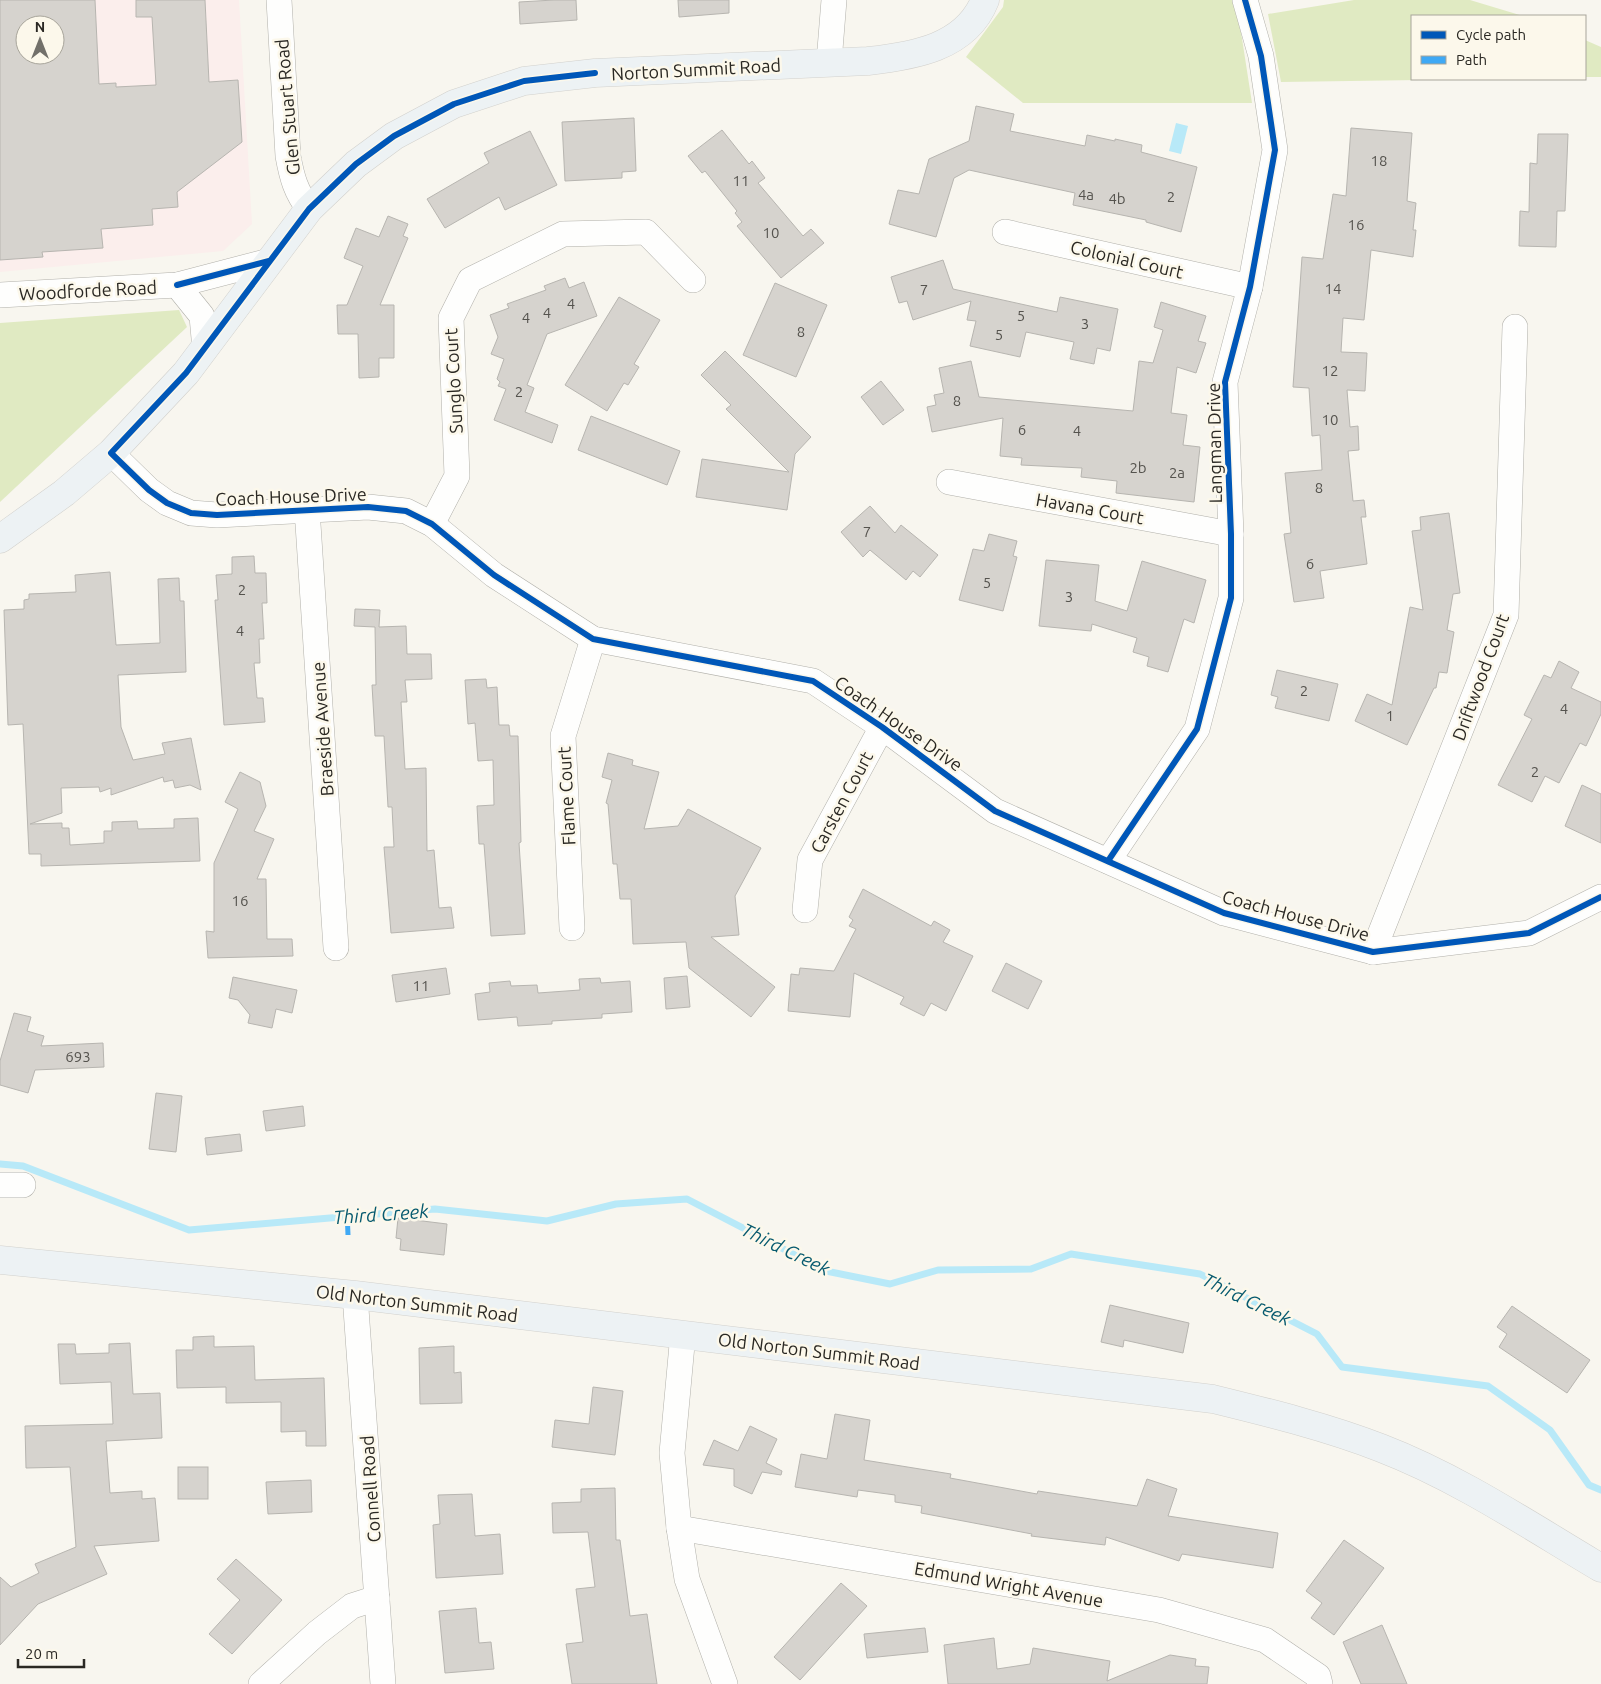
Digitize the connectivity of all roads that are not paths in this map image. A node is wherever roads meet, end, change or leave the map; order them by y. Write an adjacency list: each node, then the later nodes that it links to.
1 (280, 0): 6 (street, Glen Stuart Road)
2 (834, 0): 5 (street)
3 (1245, 0): 11 (street, Langman Drive)
4 (983, 4): 5 (main road, Norton Summit Road)
5 (829, 62): 6 (main road, Norton Summit Road)
6 (310, 209): 8 (main road, Norton Summit Road)
7 (1005, 232): 11 (street, Colonial Court)
8 (270, 261): 10 (street, Woodforde Road); 14 (main road, Norton Summit Road)
9 (693, 280): 18 (street, Sunglo Court)
10 (176, 285): 12 (street, Woodforde Road); 14 (street, Woodforde Road)
11 (1250, 287): 19 (street, Langman Drive)
12 (0, 295)
13 (1515, 327): 28 (street, Driftwood Court)
14 (205, 349): 15 (main road, Norton Summit Road)
15 (111, 453): 17 (street, Coach House Drive); 20 (main road, Norton Summit Road)
16 (949, 482): 19 (street, Havana Court)
17 (307, 509): 18 (street, Coach House Drive); 27 (street, Braeside Avenue)
18 (432, 524): 21 (street, Coach House Drive)
19 (1232, 534): 23 (street, Langman Drive)
20 (0, 539)
21 (594, 639): 22 (street, Coach House Drive); 26 (street, Flame Court)
22 (882, 727): 23 (street, Coach House Drive); 25 (street, Carsten Court)
23 (1108, 861): 28 (street, Coach House Drive)
24 (1601, 897): 28 (street, Coach House Drive)
25 (805, 910)
26 (572, 928)
27 (336, 948)
28 (1374, 952)
29 (0, 1260): 30 (main road, Old Norton Summit Road)
30 (355, 1295): 31 (main road, Old Norton Summit Road); 34 (street, Connell Road)
31 (683, 1334): 32 (street); 33 (main road, Old Norton Summit Road)
32 (679, 1528): 37 (street); 38 (street, Edmund Wright Avenue)
33 (1601, 1568)
34 (378, 1598): 35 (street); 36 (street, Connell Road)
35 (261, 1684)
36 (383, 1684)
37 (725, 1684)
38 (1320, 1684)

